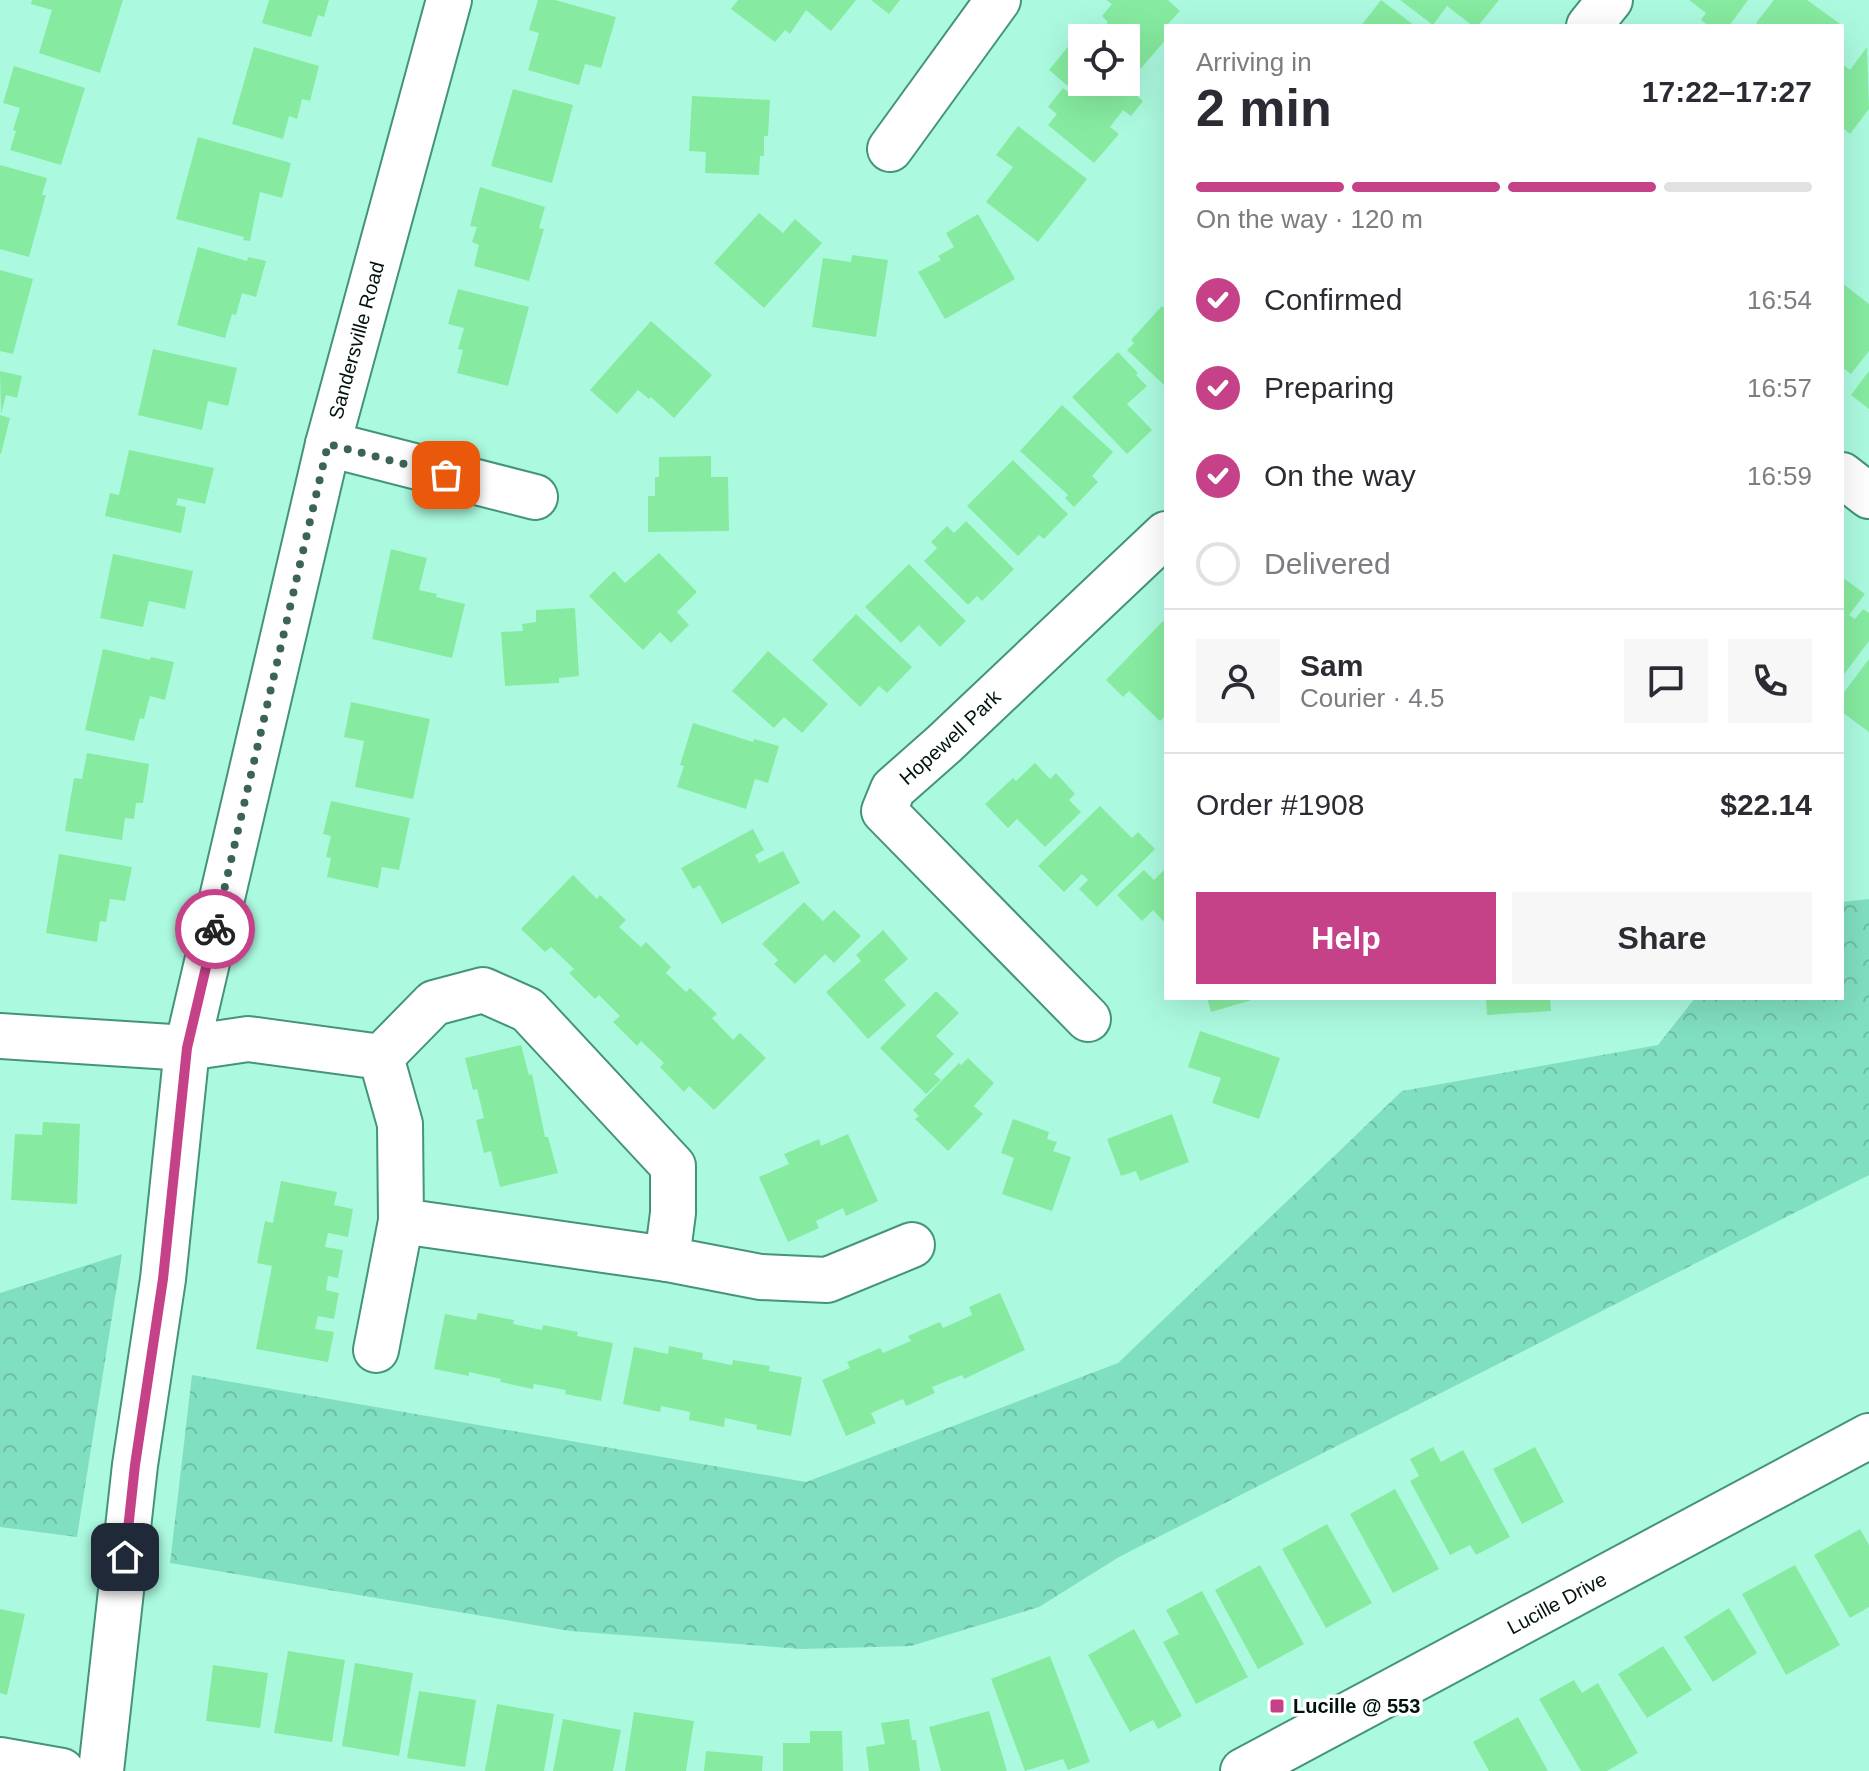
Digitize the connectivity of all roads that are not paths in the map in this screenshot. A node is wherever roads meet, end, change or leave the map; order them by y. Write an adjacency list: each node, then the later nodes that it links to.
1 (449, 0): 6 (street, Sandersville Road)
2 (998, 0): 5 (street)
3 (1610, 0): 4 (street)
4 (1591, 24)
5 (890, 149)
6 (328, 444): 9 (street); 13 (street, Sandersville Road)
7 (1844, 477): 8 (street)
8 (1869, 496)
9 (535, 497)
10 (1164, 536): 11 (street, Hopewell Park)
11 (1088, 1019)
12 (0, 1036): 13 (street)
13 (187, 1048): 14 (street); 22 (street, Sandersville Road)
14 (381, 1057): 15 (street); 17 (street)
15 (401, 1221): 17 (street); 18 (street)
16 (912, 1245): 17 (street)
17 (667, 1259)
18 (376, 1350)
19 (1869, 1436): 23 (street, Lucille Drive)
20 (0, 1760): 21 (street)
21 (62, 1771)
22 (101, 1771)
23 (1243, 1771)

